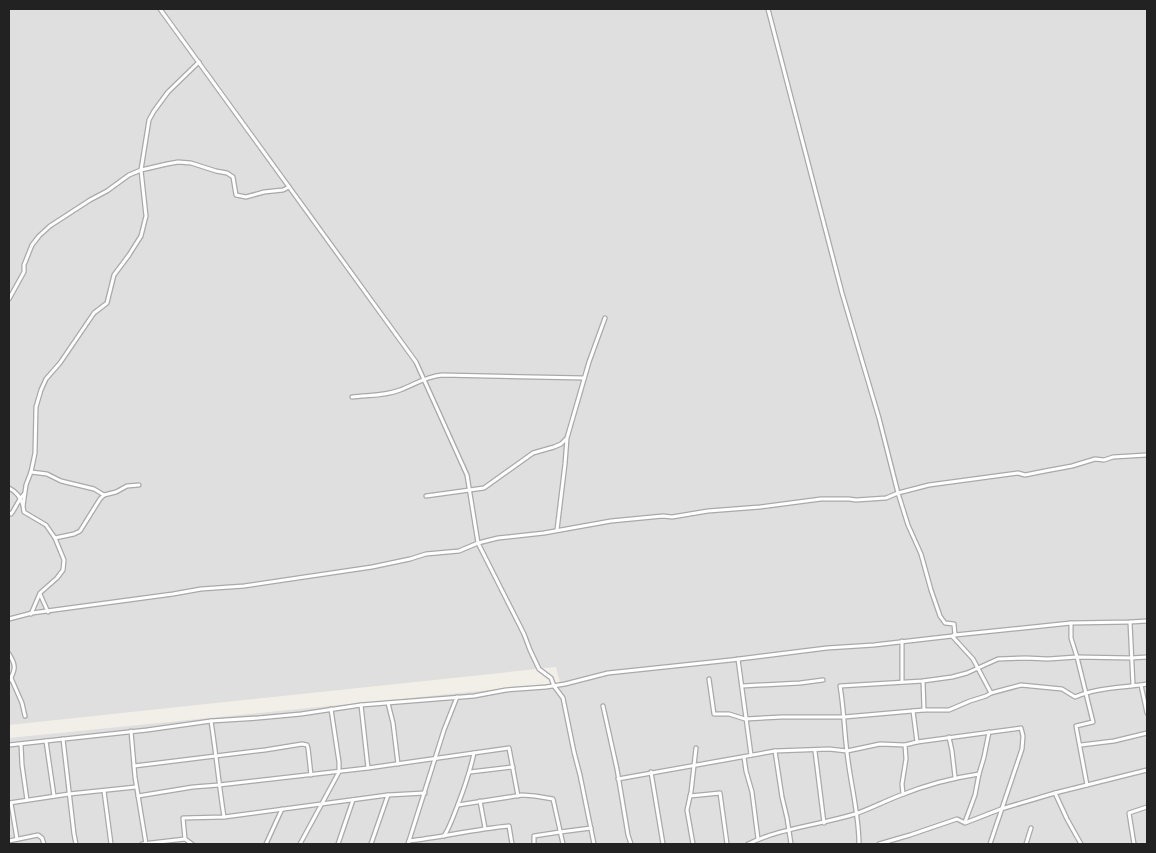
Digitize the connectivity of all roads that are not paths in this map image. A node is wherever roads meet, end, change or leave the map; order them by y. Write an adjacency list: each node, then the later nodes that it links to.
1 (160, 9): 3 (street)
2 (768, 9): 17 (street)
3 (199, 62): 4 (street); 5 (street)
4 (142, 170): 5 (street); 6 (street); 13 (street)
5 (289, 187): 9 (street)
6 (9, 299)
7 (605, 318): 8 (street)
8 (584, 378): 9 (street); 11 (street)
9 (424, 379): 10 (street); 16 (street)
10 (352, 397)
11 (567, 438): 16 (street); 24 (street)
12 (1147, 455): 17 (street)
13 (31, 472): 18 (street); 19 (street)
14 (139, 485): 19 (street)
15 (9, 488): 21 (street)
16 (470, 490): 20 (street); 26 (street)
17 (898, 493): 24 (street); 34 (street)
18 (24, 494): 21 (street); 22 (street)
19 (104, 495): 25 (street)
20 (426, 496)
21 (20, 498): 22 (street); 23 (street)
22 (23, 506): 25 (street)
23 (9, 513)
24 (557, 530): 26 (street)
25 (55, 538): 27 (street)
26 (478, 543): 28 (street); 50 (street)
27 (40, 594): 28 (street); 29 (street)
28 (48, 612): 29 (street)
29 (31, 614): 30 (street)
30 (9, 619)
31 (1147, 621): 32 (street)
32 (1130, 622): 33 (street); 39 (street)
33 (1072, 623): 34 (street); 37 (street)
34 (954, 635): 35 (street); 41 (street)
35 (902, 641): 40 (street); 46 (street)
36 (9, 654): 42 (street)
37 (1077, 657): 39 (street); 41 (street); 52 (street)
38 (1147, 657): 39 (street)
39 (1131, 658): 48 (street)
40 (738, 659): 50 (street); 51 (street)
41 (977, 667): 45 (street); 53 (street)
42 (10, 679): 62 (street)
43 (709, 679): 64 (street)
44 (823, 680): 51 (street)
45 (922, 680): 46 (street); 59 (street)
46 (902, 681): 63 (street)
47 (1147, 684): 49 (street)
48 (1133, 685): 49 (street); 52 (street)
49 (1142, 685): 61 (street)
50 (554, 686): 54 (street); 126 (street)
51 (742, 686): 64 (street)
52 (1086, 692): 53 (street); 75 (street)
53 (991, 693): 59 (street)
54 (457, 697): 55 (street); 85 (street)
55 (388, 703): 56 (street); 86 (street)
56 (361, 705): 58 (street); 90 (street)
57 (604, 706): 98 (street)
58 (331, 710): 65 (street); 92 (street)
59 (924, 710): 60 (street)
60 (913, 711): 63 (street); 72 (street)
61 (1147, 713)
62 (25, 716)
63 (844, 717): 64 (street); 79 (street)
64 (745, 718): 82 (street)
65 (211, 720): 66 (street); 83 (street)
66 (131, 731): 70 (street); 88 (street)
67 (989, 732): 69 (street); 95 (street); 120 (street)
68 (1147, 733): 75 (street)
69 (949, 737): 72 (street); 97 (street)
70 (63, 740): 71 (street); 104 (street)
71 (46, 741): 73 (street); 108 (street)
72 (917, 742): 74 (street)
73 (21, 744): 76 (street); 112 (street)
74 (905, 745): 79 (street); 105 (street)
75 (1080, 745): 99 (street)
76 (9, 746)
77 (696, 748): 87 (street)
78 (815, 751): 79 (street); 80 (street); 123 (street)
79 (847, 751): 121 (street)
80 (775, 752): 82 (street); 128 (street)
81 (474, 753): 85 (street); 89 (street); 93 (street)
82 (751, 755): 84 (street)
83 (216, 756): 88 (street); 96 (street); 100 (street)
84 (744, 757): 87 (street); 133 (street)
85 (436, 758): 86 (street); 103 (street)
86 (398, 764): 90 (street)
87 (694, 765): 94 (street); 111 (street)
88 (134, 766): 101 (street)
89 (513, 767): 93 (street); 110 (street)
90 (368, 768): 92 (street)
91 (1147, 770): 99 (street)
92 (339, 772): 96 (street); 116 (street)
93 (470, 772): 117 (street)
94 (651, 772): 98 (street); 150 (street)
95 (979, 774): 97 (street); 124 (street)
96 (311, 775): 100 (street)
97 (954, 777): 105 (street)
98 (618, 778): 149 (street)
99 (1087, 784): 106 (street)
100 (219, 786): 109 (street); 122 (street)
101 (136, 787): 102 (street); 109 (street)
102 (104, 790): 104 (street); 138 (street)
103 (425, 793): 107 (street); 135 (street)
104 (69, 794): 108 (street); 137 (street)
105 (903, 794): 121 (street)
106 (1056, 794): 120 (street); 159 (street)
107 (388, 795): 113 (street); 144 (street)
108 (54, 796): 112 (street)
109 (138, 796): 139 (street)
110 (518, 796): 114 (street); 129 (street)
111 (690, 796): 151 (street); 152 (street)
112 (27, 800): 115 (street)
113 (353, 800): 116 (street); 143 (street)
114 (480, 801): 117 (street); 125 (street)
115 (10, 803): 131 (street)
116 (322, 804): 119 (street); 142 (street)
117 (458, 805): 130 (street)
118 (1147, 807): 160 (street)
119 (282, 808): 122 (street); 141 (street)
120 (1001, 809): 124 (street); 157 (street)
121 (856, 813): 123 (street); 155 (street)
122 (224, 817): 132 (street)
123 (824, 823): 128 (street)
124 (965, 823): 156 (street)
125 (485, 828): 130 (street); 145 (street)
126 (591, 828): 129 (street); 148 (street)
127 (1031, 828): 158 (street)
128 (789, 830): 133 (street); 154 (street)
129 (560, 832): 146 (street); 147 (street)
130 (444, 837): 135 (street)
131 (17, 839): 134 (street); 136 (street)
132 (185, 839): 139 (street); 140 (street)
133 (758, 839): 153 (street)
134 (9, 841)
135 (409, 843)
136 (44, 844)
137 (76, 844)
138 (111, 844)
139 (145, 844)
140 (192, 844)
141 (266, 844)
142 (300, 844)
143 (338, 844)
144 (371, 844)
145 (512, 844)
146 (534, 844)
147 (563, 844)
148 (594, 844)
149 (631, 844)
150 (662, 844)
151 (693, 844)
152 (727, 844)
153 (748, 844)
154 (791, 844)
155 (859, 844)
156 (879, 844)
157 (990, 844)
158 (1026, 844)
159 (1081, 844)
160 (1134, 844)

